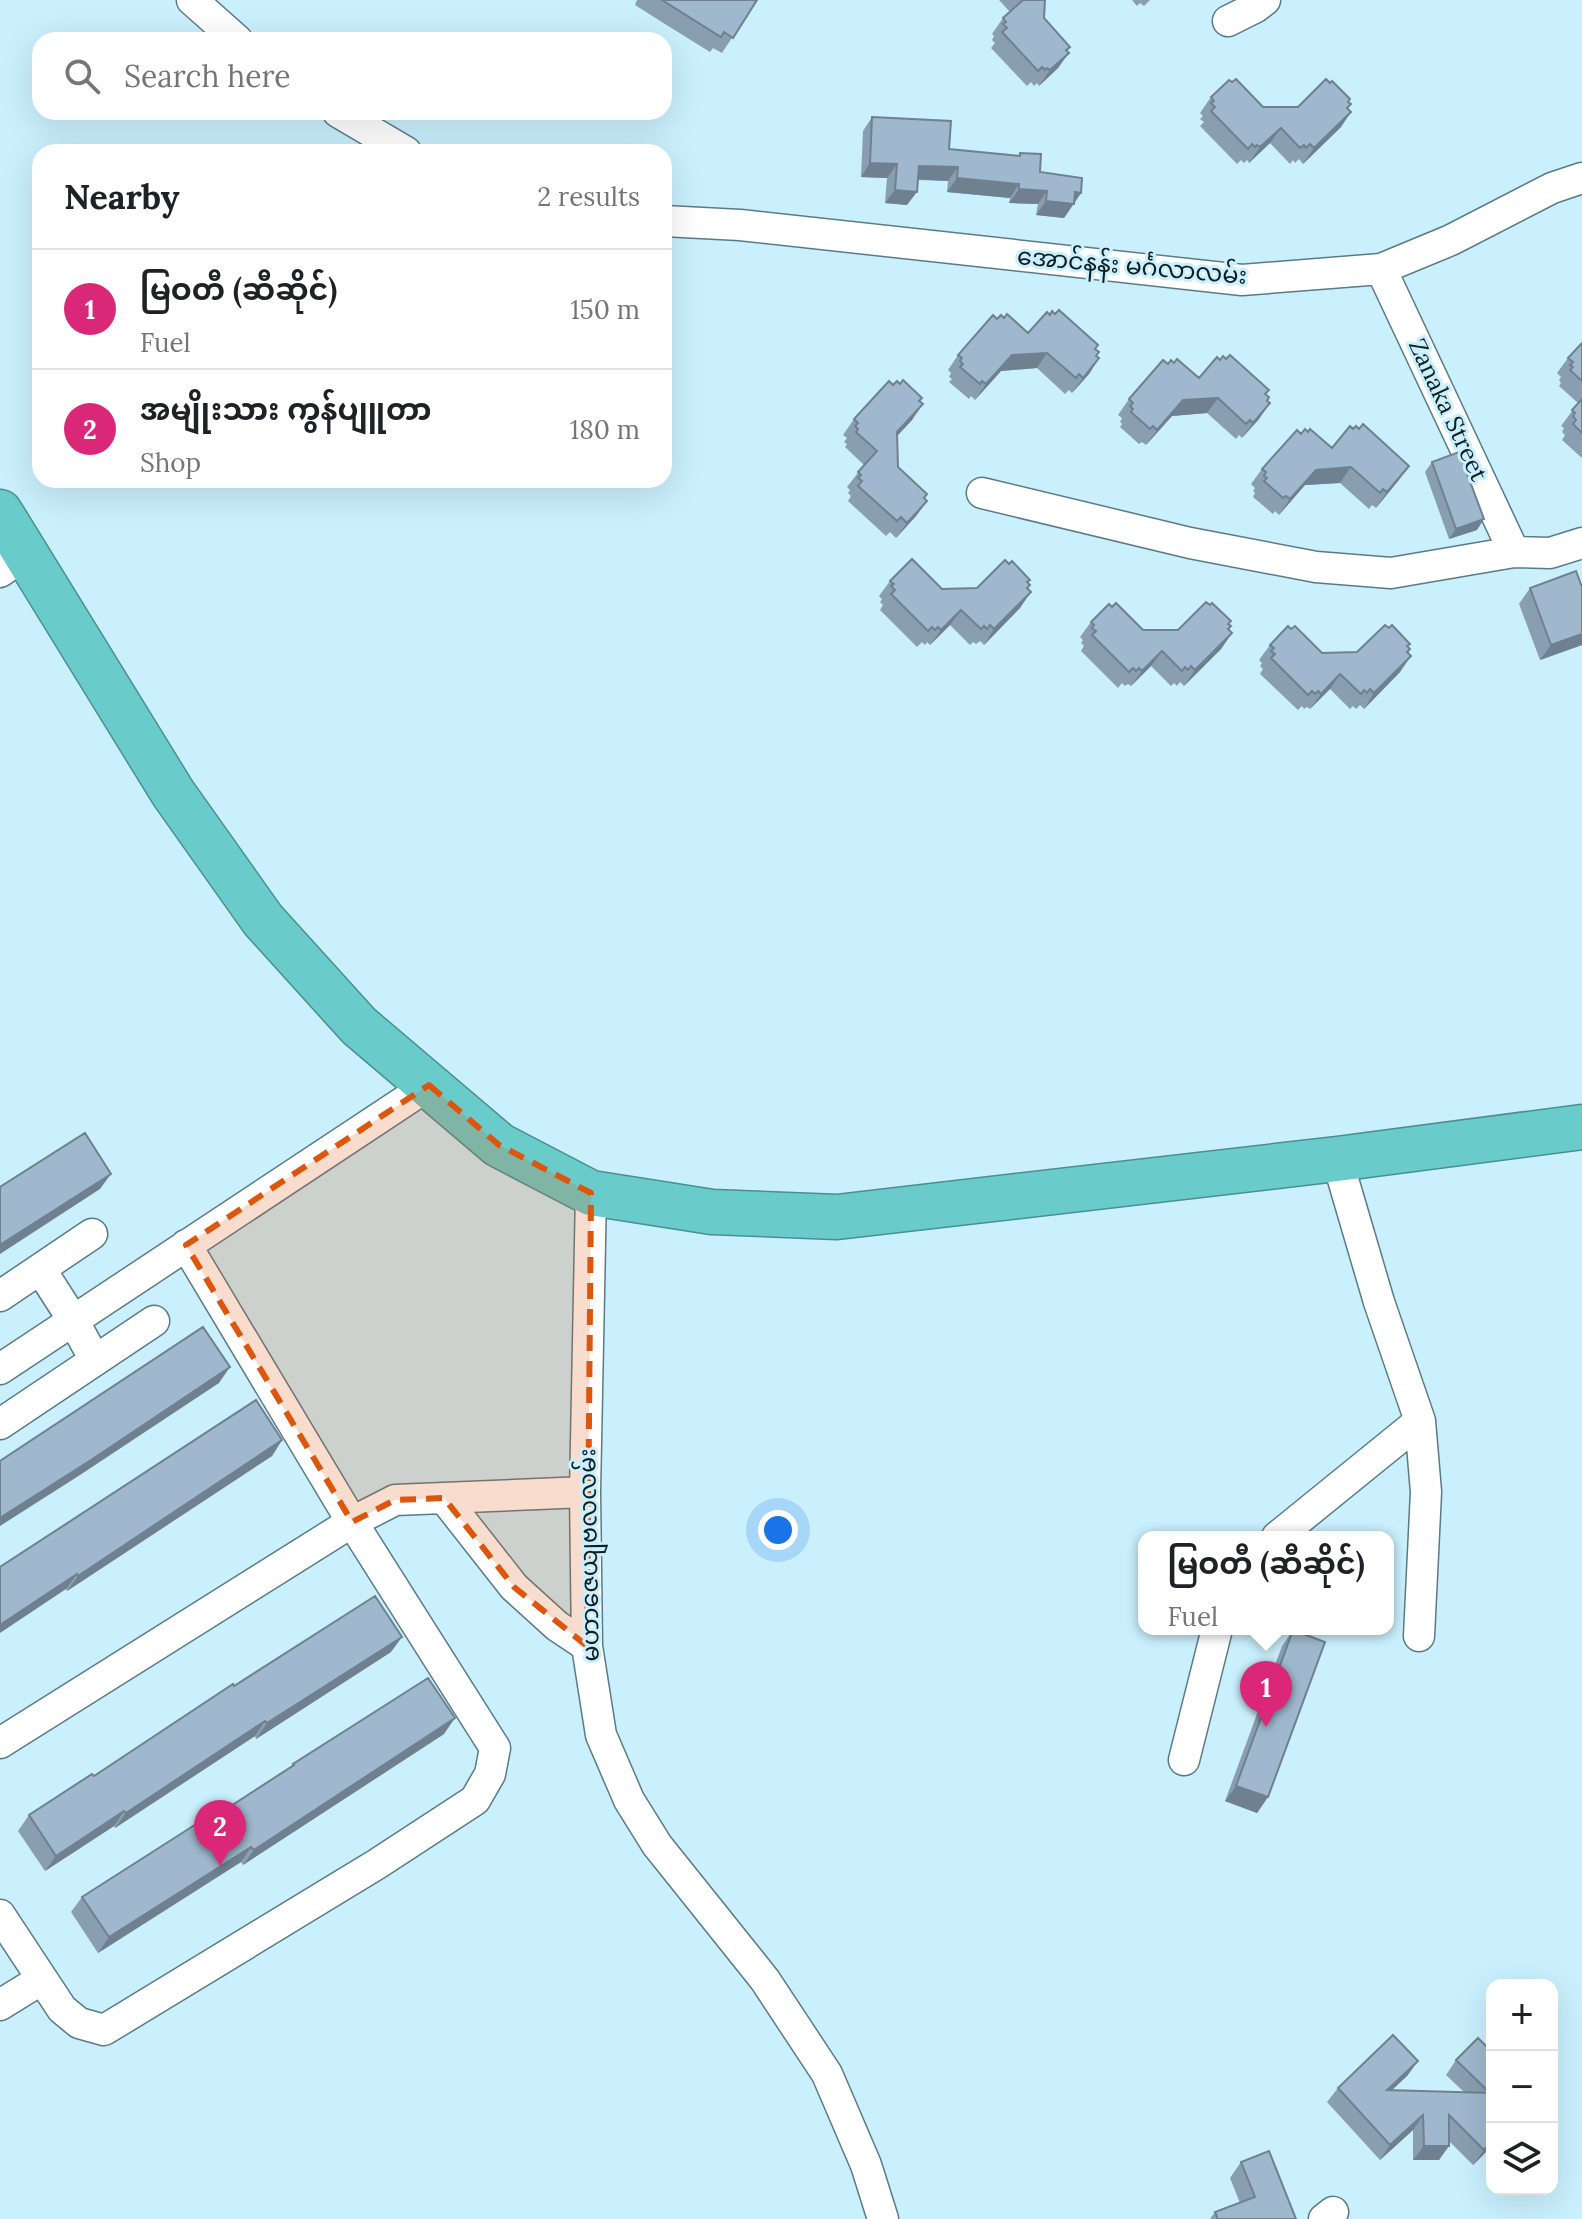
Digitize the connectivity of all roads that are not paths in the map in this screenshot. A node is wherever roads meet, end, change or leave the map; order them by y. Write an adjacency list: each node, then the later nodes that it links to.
1 (192, 0): 4 (street)
2 (1265, 0): 3 (street)
3 (1228, 21)
4 (228, 32)
5 (352, 120): 6 (street)
6 (392, 144)
7 (1582, 178): 9 (street, အောင်နန်း မင်္ဂလာလမ်း)
8 (672, 221): 9 (street, အောင်နန်း မင်္ဂလာလမ်း)
9 (1381, 269): 13 (street, Zanaka Street)
10 (982, 493): 13 (street)
11 (0, 512): 14 (highway)
12 (1582, 543): 13 (street)
13 (1514, 552)
14 (13, 563): 15 (highway)
15 (429, 1085): 18 (highway); 20 (street)
16 (1582, 1127): 17 (highway)
17 (1337, 1159): 18 (highway); 27 (street)
18 (591, 1193): 29 (street, မဟာဇေယျဗလလမ်း)
19 (92, 1234): 21 (street)
20 (186, 1245): 23 (street); 31 (street)
21 (41, 1270): 22 (street); 23 (street)
22 (0, 1296)
23 (73, 1320): 25 (street); 26 (street)
24 (154, 1321): 25 (street)
25 (95, 1360): 28 (street)
26 (0, 1369)
27 (1420, 1421): 32 (street); 34 (street)
28 (0, 1424)
29 (585, 1492): 30 (street); 35 (street, မဟာဇေယျဗလလမ်း)
30 (444, 1498): 31 (street); 35 (street)
31 (352, 1522): 36 (street); 39 (street)
32 (1284, 1531)
33 (1215, 1635): 37 (street)
34 (1419, 1636)
35 (587, 1646): 41 (street, မဟာဇေယျဗလလမ်း)
36 (0, 1743)
37 (1184, 1760)
38 (0, 1915): 39 (street)
39 (42, 1979): 40 (street)
40 (0, 2005)
41 (883, 2219)

